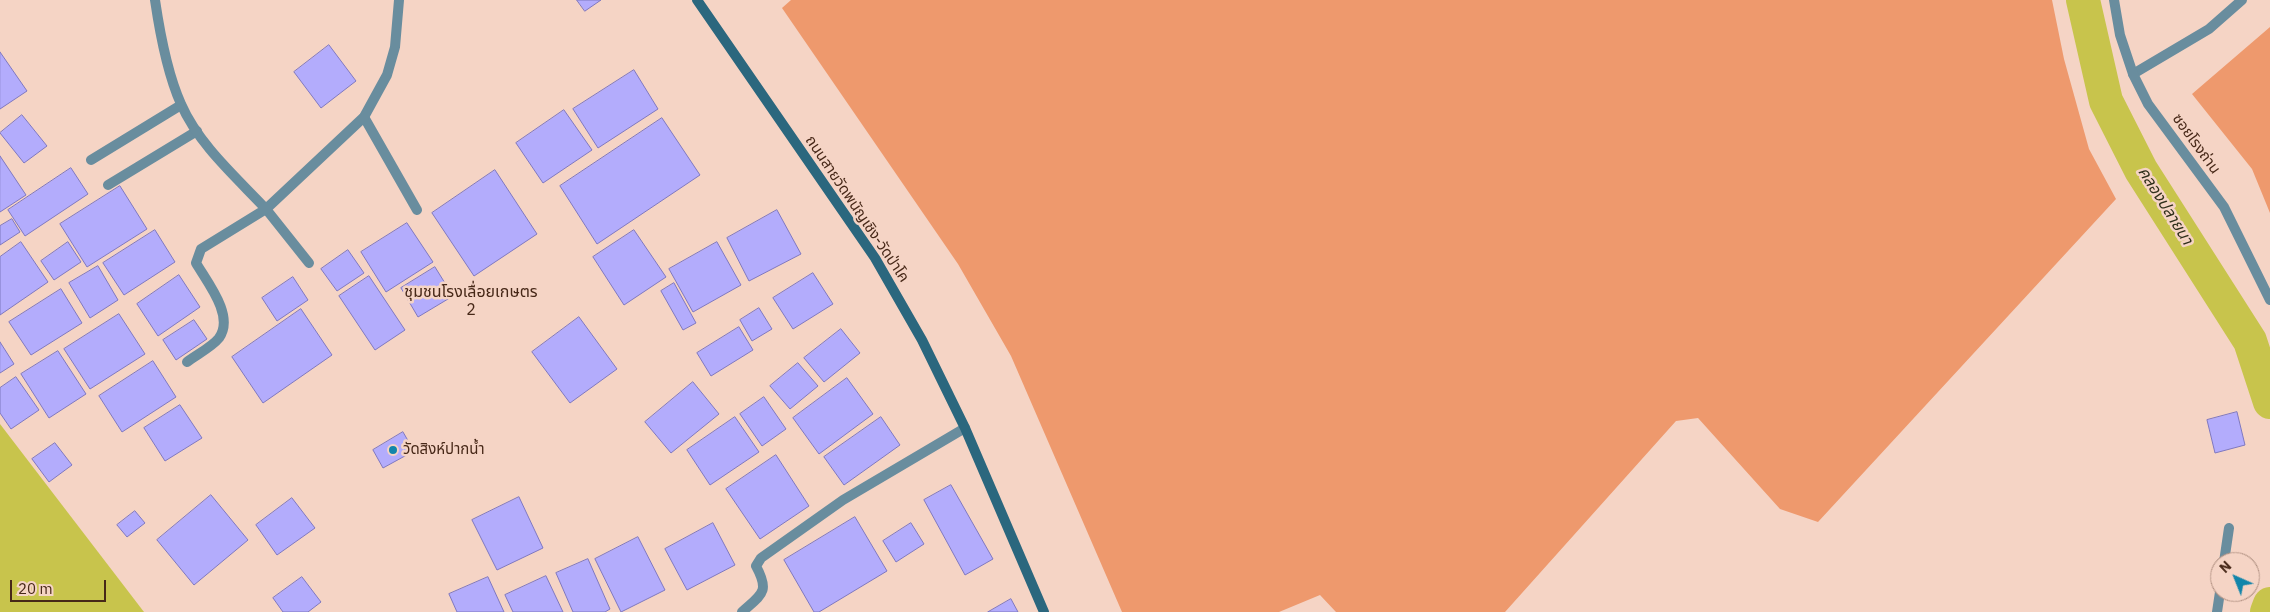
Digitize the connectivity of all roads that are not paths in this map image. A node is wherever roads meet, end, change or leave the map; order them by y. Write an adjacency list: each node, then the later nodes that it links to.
1 (155, 0): 7 (street)
2 (399, 0): 8 (street)
3 (697, 0): 17 (main road, ถนนสายวัดพนัญเชิง-วัดป่าโค)
4 (2114, 0): 6 (street, ซอยโรงถ่าน)
5 (2242, 0): 6 (street)
6 (2133, 74): 15 (street, ซอยโรงถ่าน)
7 (181, 105): 9 (street); 10 (street)
8 (364, 117): 12 (street); 13 (street)
9 (197, 131): 11 (street); 12 (street)
10 (91, 160)
11 (108, 185)
12 (266, 209): 14 (street); 16 (street)
13 (417, 210)
14 (309, 263)
15 (2270, 300)
16 (187, 362)
17 (965, 428): 20 (street); 21 (main road, ถนนสายวัดพนัญเชิง-วัดป่าโค)
18 (2230, 528): 19 (street)
19 (2226, 552)
20 (742, 612)
21 (1044, 612)

